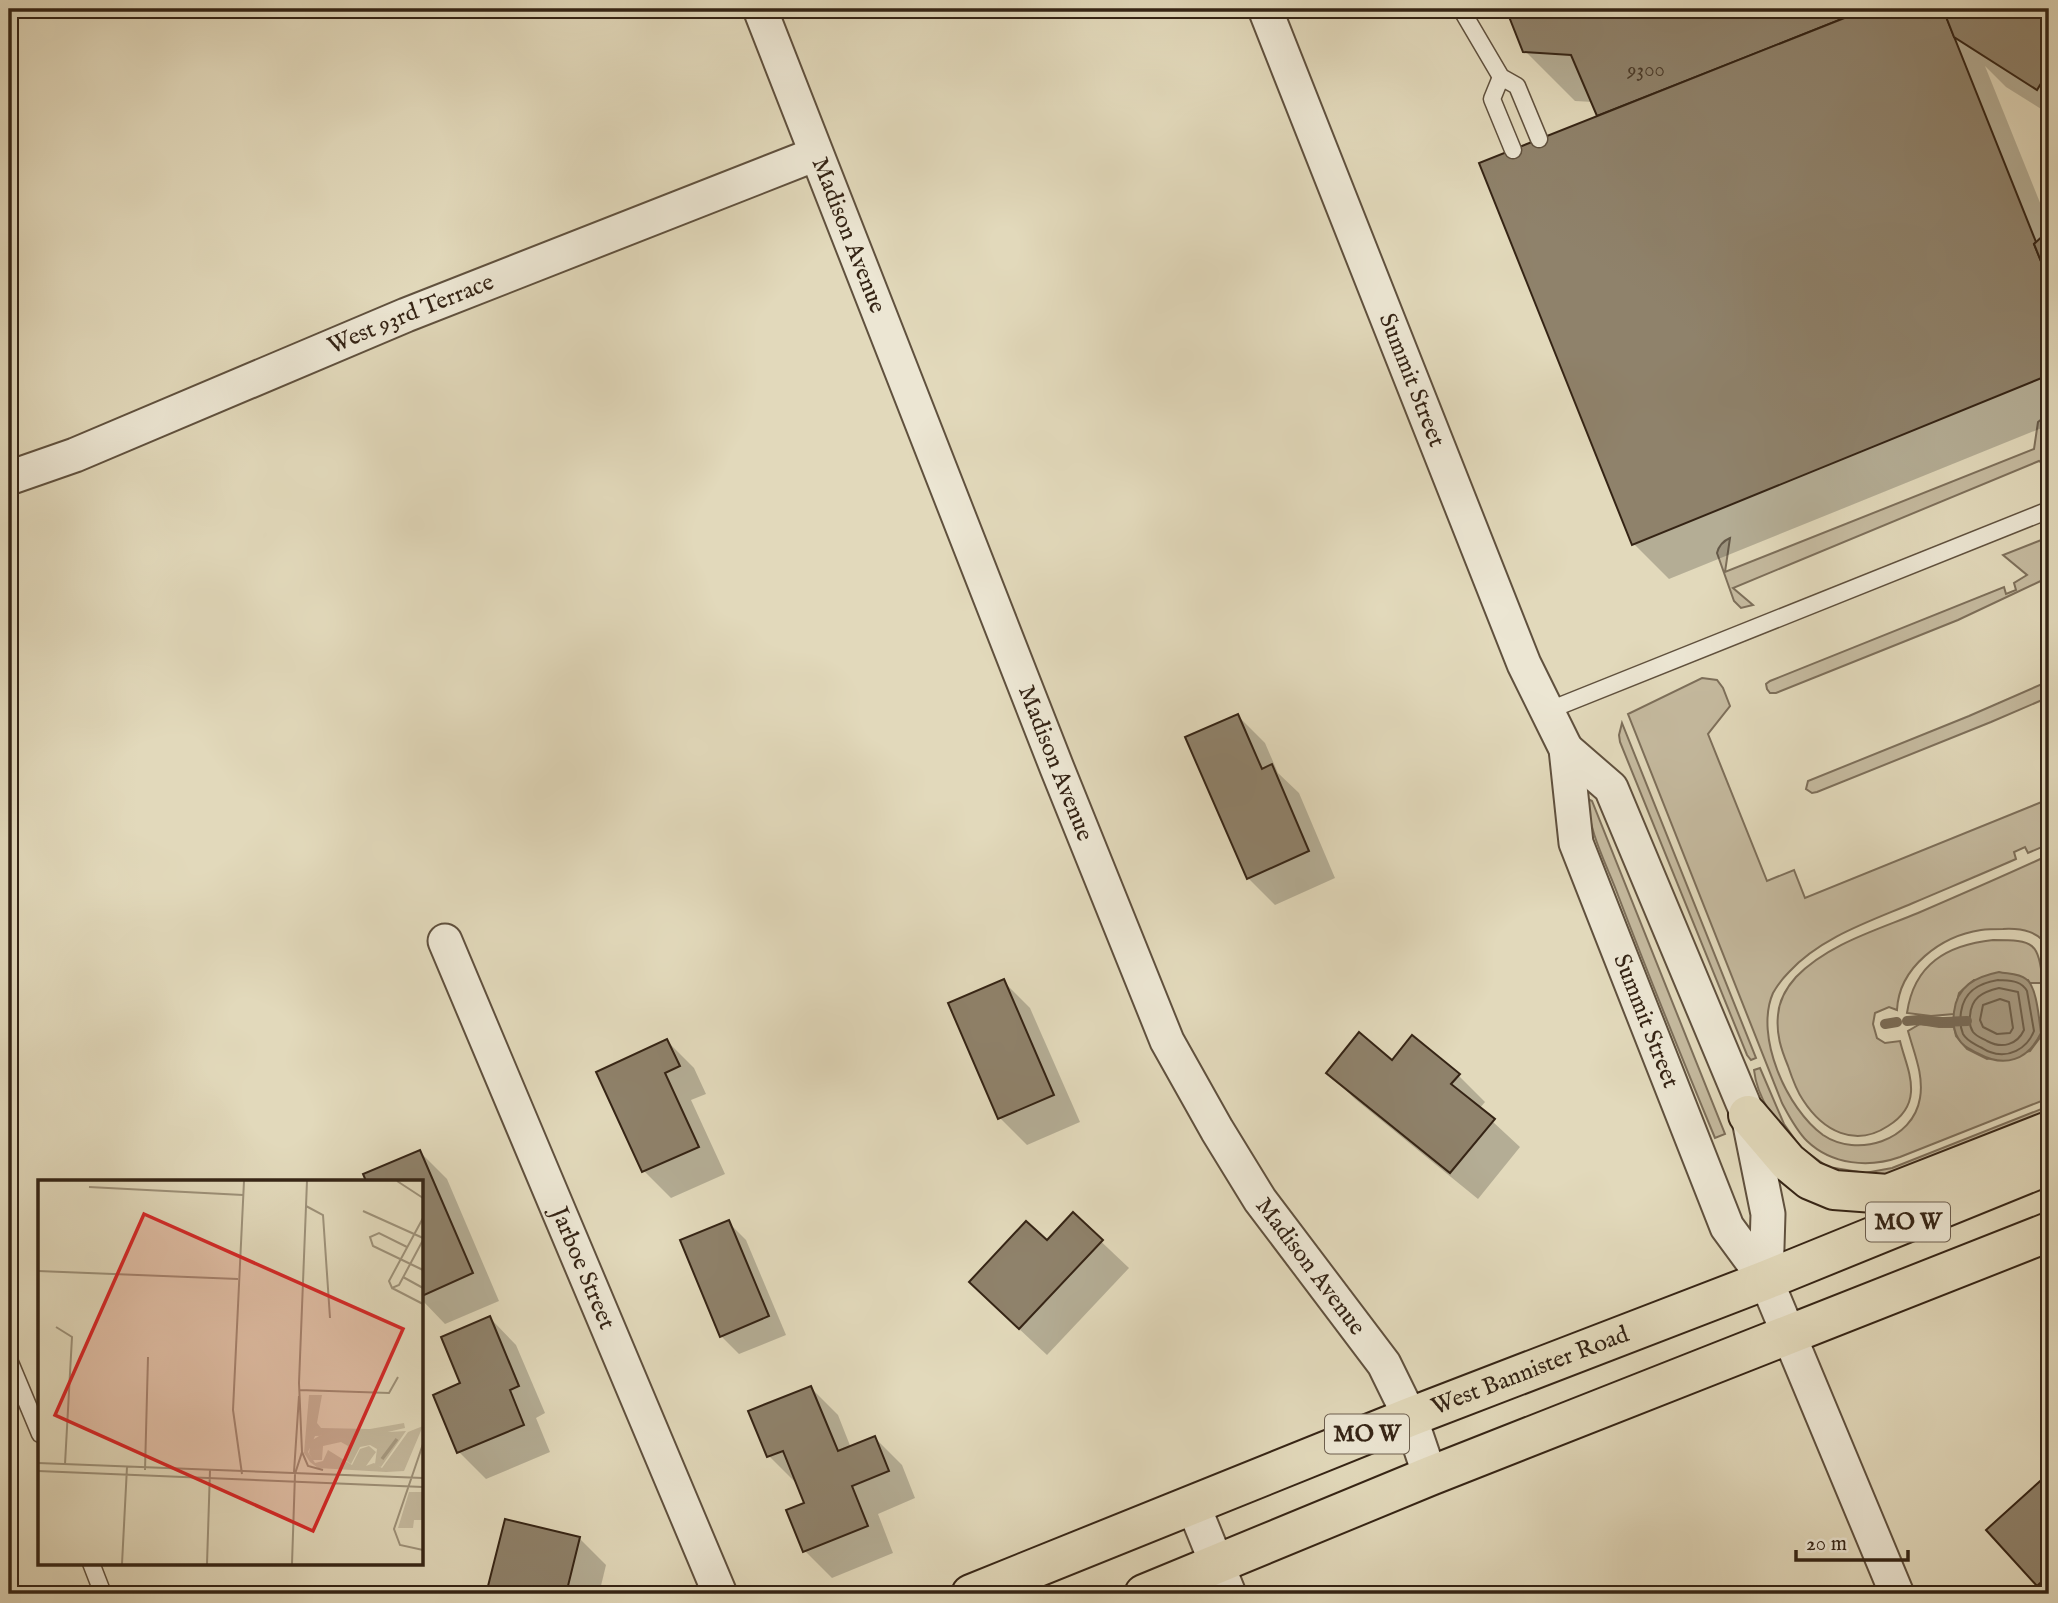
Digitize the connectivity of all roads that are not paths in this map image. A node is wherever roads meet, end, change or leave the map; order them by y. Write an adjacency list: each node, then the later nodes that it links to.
1 (760, 9): 7 (street, Madison Avenue)
2 (1265, 9): 10 (street, Summit Street)
3 (1461, 9): 4 (lane)
4 (1501, 77): 5 (lane); 6 (lane)
5 (1539, 139)
6 (1513, 149)
7 (816, 154): 8 (street, West 93rd Terrace); 20 (street, Madison Avenue)
8 (9, 478)
9 (2049, 510): 10 (lane)
10 (1547, 711): 11 (street, Summit Street)
11 (1566, 749): 13 (street, Summit Street); 17 (street, Summit Street)
12 (446, 941): 27 (street, Jarboe Street)
13 (1748, 1115): 14 (main road); 17 (street, Summit Street)
14 (2049, 1130)
15 (2049, 1165): 17 (main road, West Bannister Road / MO W)
16 (2049, 1232): 18 (main road, MO W)
17 (1766, 1280): 18 (street); 20 (main road, West Bannister Road / MO W)
18 (1790, 1334): 22 (main road, MO W); 30 (street)
19 (9, 1360): 21 (lane)
20 (1410, 1417): 22 (street, Madison Avenue); 23 (main road, West Bannister Road / MO W)
21 (38, 1429)
22 (1430, 1476): 25 (main road, MO W)
23 (1193, 1505): 25 (street); 28 (main road, West Bannister Road / MO W)
24 (91, 1564): 26 (lane)
25 (1223, 1580): 29 (main road, MO W)
26 (103, 1594)
27 (720, 1594)
28 (971, 1594)
29 (1144, 1594)
30 (1897, 1594)

